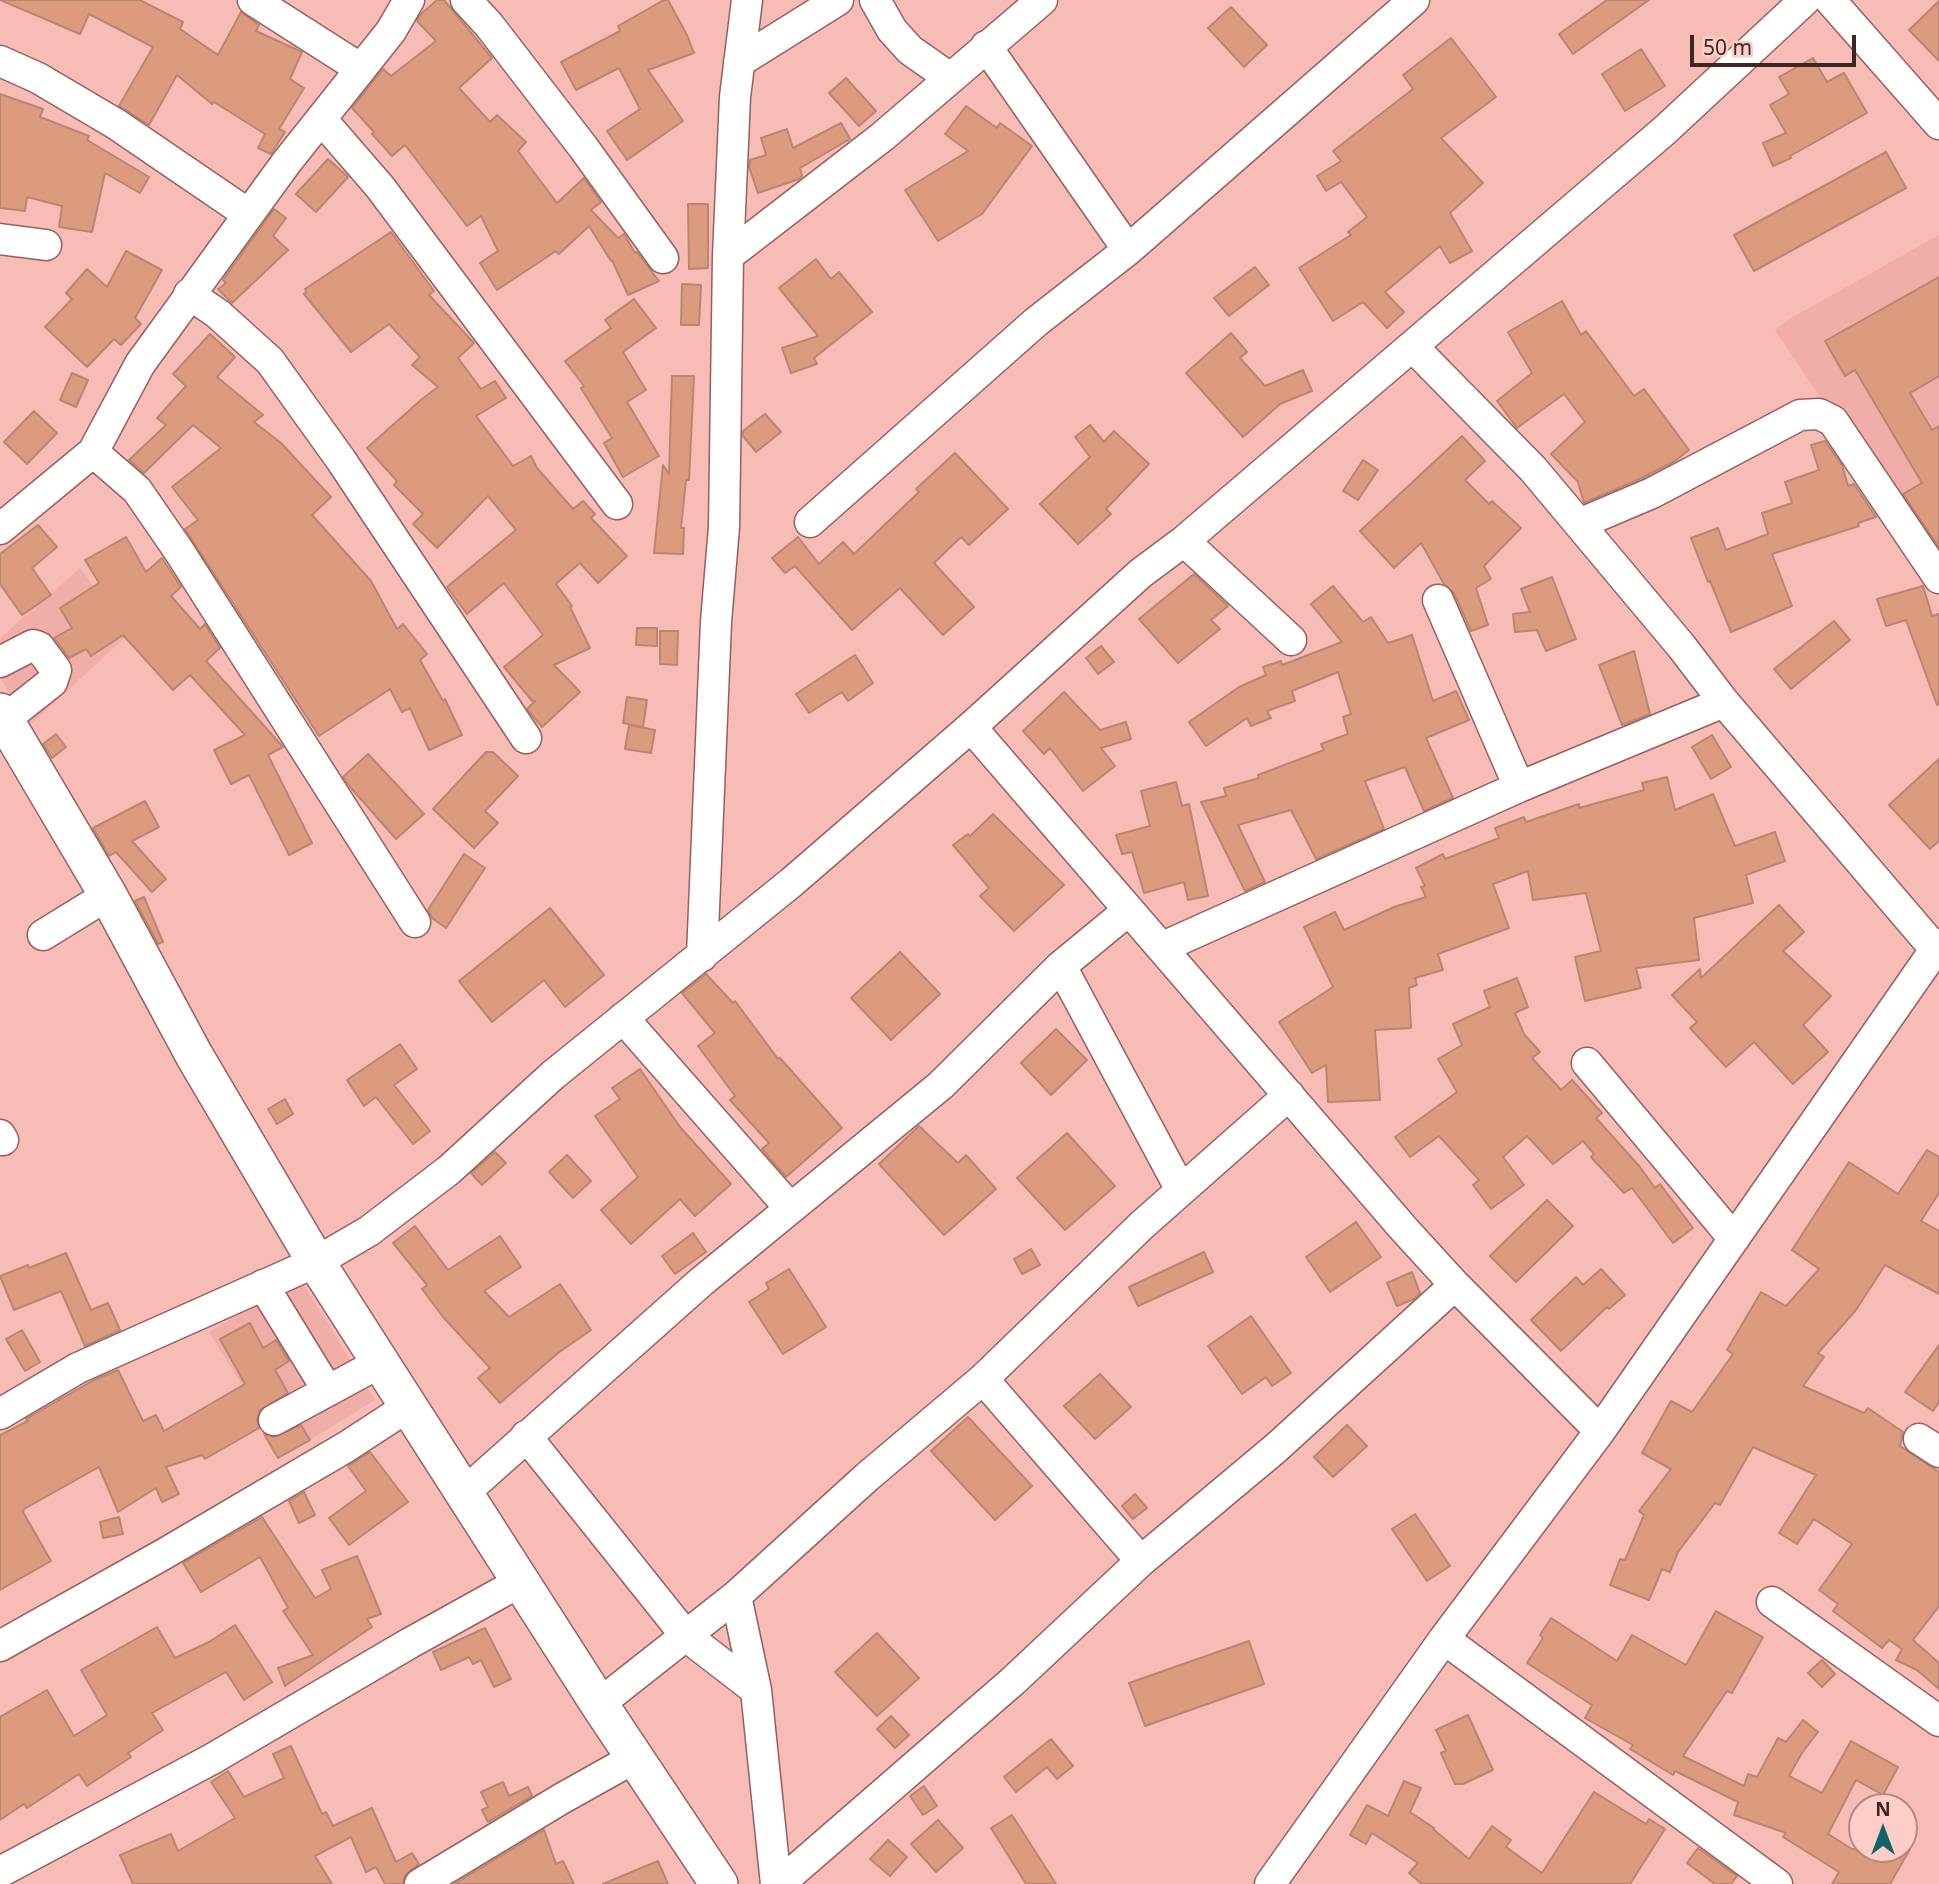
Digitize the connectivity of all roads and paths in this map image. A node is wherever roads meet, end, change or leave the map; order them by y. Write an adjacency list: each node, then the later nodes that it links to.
1 (253, 0): 14 (street)
2 (409, 0): 14 (street)
3 (466, 0): 23 (street)
4 (747, 0): 13 (street)
5 (838, 0): 13 (street)
6 (875, 0): 15 (street)
7 (1042, 0): 11 (street)
8 (1414, 0): 21 (street)
9 (1805, 0): 25 (street)
10 (1830, 0): 17 (street)
11 (986, 46): 15 (street); 21 (street)
12 (0, 61): 18 (street)
13 (739, 62): 22 (street)
14 (361, 69): 16 (street)
15 (950, 78): 22 (street)
16 (322, 120): 18 (street); 27 (street)
17 (1939, 124)
18 (248, 214): 24 (street)
19 (0, 239): 20 (street)
20 (46, 245)
21 (1128, 250): 28 (street)
22 (728, 256): 47 (street)
23 (663, 258)
24 (190, 294): 26 (street); 39 (street)
25 (1413, 346): 29 (street); 31 (street)
26 (93, 452): 30 (street); 43 (street)
27 (617, 505)
28 (810, 522)
29 (1579, 524): 32 (street); 36 (street)
30 (0, 529)
31 (1184, 541): 34 (street); 38 (street)
32 (1939, 578)
33 (1438, 600): 40 (street)
34 (1291, 640)
35 (0, 662): 37 (street)
36 (1724, 702): 40 (street); 45 (street)
37 (2, 716): 41 (main road)
38 (971, 727): 42 (street); 47 (street)
39 (527, 738)
40 (1519, 787): 46 (street)
41 (108, 895): 44 (street); 55 (main road)
42 (1129, 910): 46 (street); 48 (street)
43 (415, 922)
44 (43, 935)
45 (1937, 946): 54 (street)
46 (1163, 947): 51 (street)
47 (702, 956): 49 (street)
48 (1061, 966): 52 (street); 53 (street)
49 (623, 1018): 53 (street); 55 (street)
50 (1587, 1063): 54 (street)
51 (1289, 1095): 52 (street); 57 (street)
52 (1181, 1190): 59 (street)
53 (790, 1208): 65 (street)
54 (1734, 1239): 64 (street)
55 (316, 1262): 56 (street); 58 (main road)
56 (263, 1285): 60 (street); 62 (street)
57 (1455, 1285): 64 (street); 67 (street)
58 (381, 1362): 60 (street); 61 (main road)
59 (983, 1379): 67 (street); 69 (street)
60 (328, 1391): 63 (street)
61 (409, 1406): 66 (main road); 73 (street)
62 (0, 1413)
63 (274, 1420)
64 (1600, 1431): 72 (street)
65 (527, 1436): 66 (street); 71 (street)
66 (465, 1492): 68 (main road)
67 (1141, 1561): 81 (street)
68 (520, 1582): 75 (main road); 78 (street)
69 (736, 1596): 71 (street); 74 (street)
70 (1772, 1602): 76 (street)
71 (686, 1636): 74 (street); 75 (street)
72 (1444, 1639): 82 (street); 83 (street)
73 (0, 1646)
74 (756, 1690): 81 (street)
75 (599, 1704): 77 (main road)
76 (1939, 1721)
77 (636, 1757): 79 (street); 80 (main road)
78 (0, 1872)
79 (420, 1884)
80 (719, 1884)
81 (777, 1884)
82 (1270, 1884)
83 (1777, 1884)

